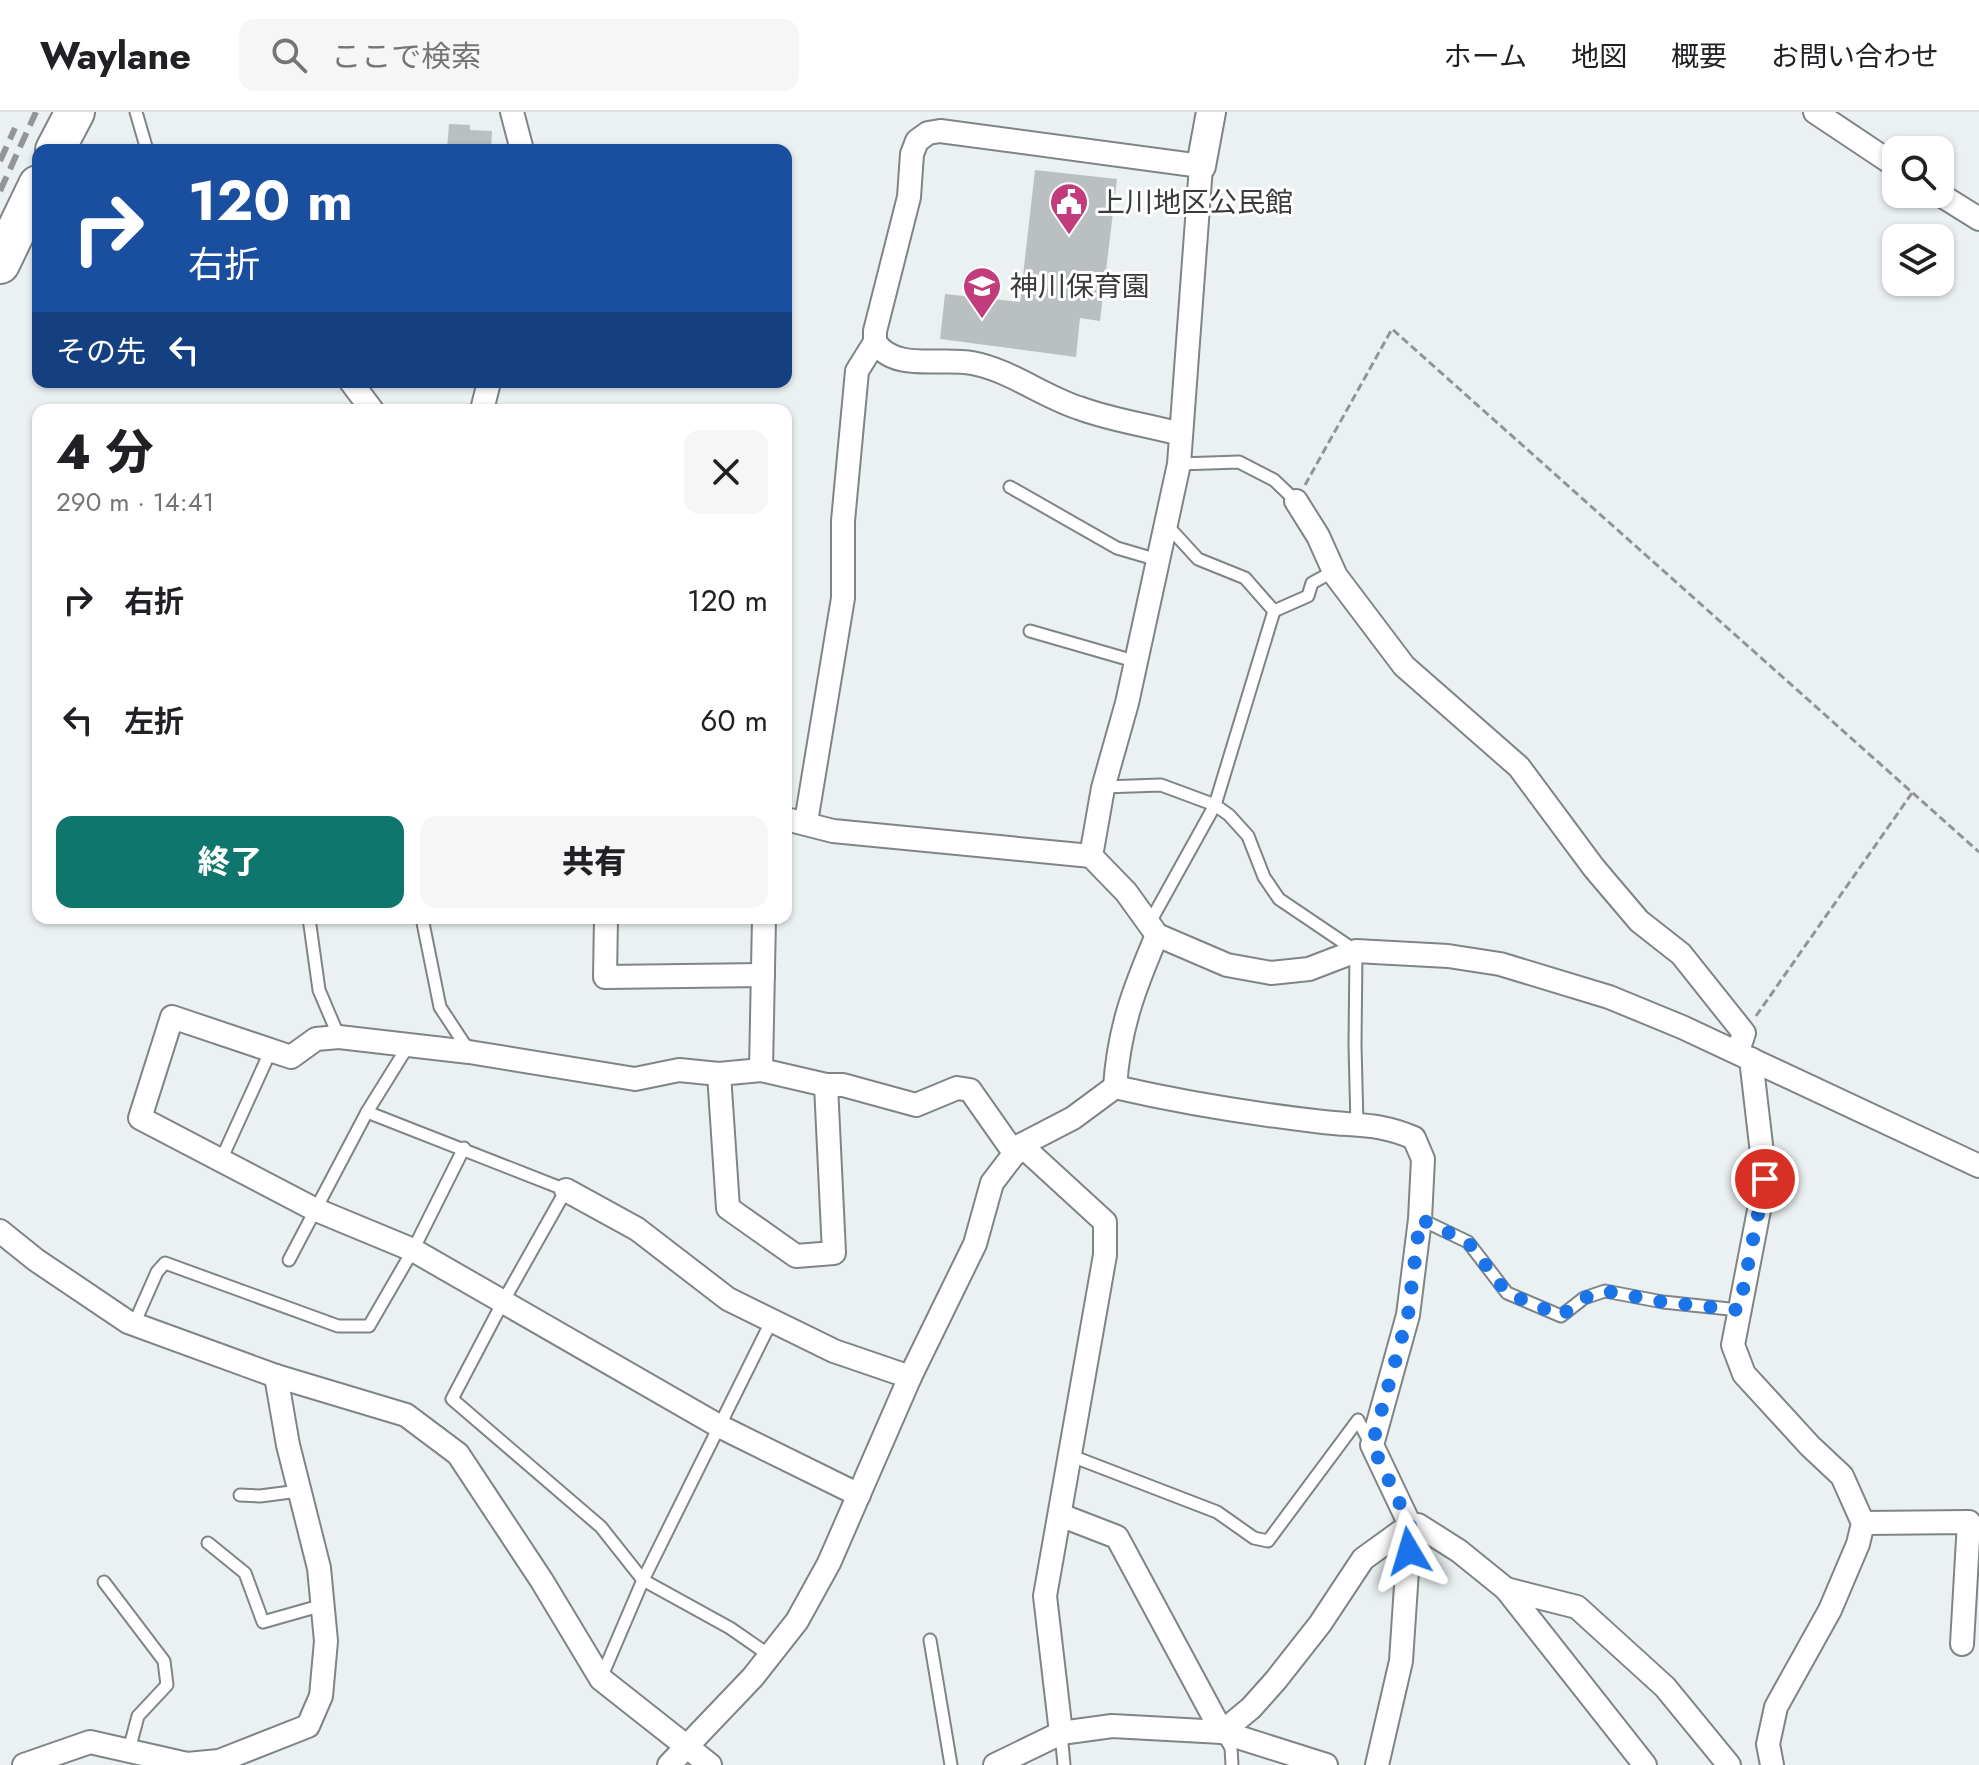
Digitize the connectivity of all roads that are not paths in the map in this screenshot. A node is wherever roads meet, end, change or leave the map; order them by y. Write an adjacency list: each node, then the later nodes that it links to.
1 (75, 112): 6 (highway)
2 (136, 112): 7 (lane)
3 (512, 112): 8 (street)
4 (1211, 112): 10 (street)
5 (1815, 112): 9 (street)
6 (58, 144)
7 (145, 144)
8 (520, 144)
9 (1882, 157)
10 (1201, 166): 15 (street); 16 (street)
11 (32, 197): 14 (highway)
12 (1954, 203): 13 (street)
13 (1979, 219)
14 (0, 264)
15 (875, 342): 16 (street); 28 (street)
16 (1180, 434): 17 (street)
17 (1179, 464): 19 (lane); 20 (street)
18 (1010, 487): 21 (lane)
19 (1296, 501): 22 (street)
20 (1164, 523): 21 (street); 23 (lane)
21 (1158, 560): 25 (street)
22 (1334, 571): 23 (lane); 39 (street)
23 (1274, 611): 27 (lane)
24 (1030, 631): 25 (lane)
25 (1134, 661): 26 (street)
26 (1103, 788): 27 (lane); 29 (street)
27 (1215, 805): 34 (lane); 35 (lane)
28 (796, 820): 29 (street)
29 (1091, 856): 34 (street)
30 (310, 924): 37 (lane)
31 (423, 924): 41 (lane)
32 (606, 924): 36 (street)
33 (764, 924): 36 (street)
34 (1153, 929): 35 (street); 45 (street)
35 (1356, 951): 39 (street); 47 (lane)
36 (763, 975): 42 (street)
37 (339, 1037): 38 (street); 40 (street)
38 (408, 1046): 41 (street); 46 (lane)
39 (1744, 1048): 51 (street); 59 (street)
40 (271, 1050): 50 (lane); 50 (street)
41 (469, 1052): 43 (street)
42 (761, 1070): 43 (street); 44 (street)
43 (719, 1074): 44 (street)
44 (826, 1085): 49 (street)
45 (1115, 1087): 47 (street); 49 (street)
46 (367, 1112): 48 (lane); 53 (lane)
47 (1357, 1125): 54 (street)
48 (464, 1148): 52 (lane); 56 (lane)
49 (1018, 1150): 63 (street); 66 (street)
50 (221, 1160): 53 (street)
51 (1979, 1166)
52 (566, 1190): 58 (lane); 60 (street)
53 (314, 1209): 56 (street); 57 (lane)
54 (1420, 1219): 59 (lane); 65 (street)
55 (0, 1231): 61 (street)
56 (413, 1250): 58 (street); 61 (lane)
57 (289, 1260)
58 (504, 1300): 64 (street); 74 (lane)
59 (1739, 1310): 71 (street)
60 (771, 1322): 63 (street); 64 (lane)
61 (134, 1324): 62 (street)
62 (276, 1376): 67 (street); 81 (street)
63 (910, 1377): 69 (street)
64 (719, 1426): 69 (street); 74 (lane)
65 (1372, 1445): 66 (lane); 72 (street)
66 (1069, 1455): 70 (street)
67 (299, 1491): 68 (lane); 77 (street)
68 (240, 1495)
69 (859, 1495): 80 (street)
70 (1060, 1515): 82 (street); 83 (street)
71 (1863, 1523): 79 (street); 97 (street)
72 (1410, 1525): 76 (street); 82 (street); 94 (street)
73 (208, 1543): 77 (lane)
74 (643, 1580): 80 (lane); 81 (lane)
75 (104, 1582): 85 (lane)
76 (1506, 1589): 95 (street); 96 (street)
77 (323, 1605): 85 (street)
78 (930, 1640): 89 (lane)
79 (1962, 1644)
80 (769, 1655): 84 (street)
81 (601, 1679): 84 (street)
82 (1222, 1732): 83 (street); 92 (lane); 93 (street)
83 (1061, 1733): 90 (street); 91 (lane)
84 (687, 1746): 87 (street); 88 (street)
85 (129, 1750): 86 (street)
86 (24, 1765)
87 (669, 1765)
88 (710, 1765)
89 (951, 1765)
90 (995, 1765)
91 (1064, 1765)
92 (1232, 1765)
93 (1326, 1765)
94 (1377, 1765)
95 (1645, 1765)
96 (1729, 1765)
97 (1772, 1765)

